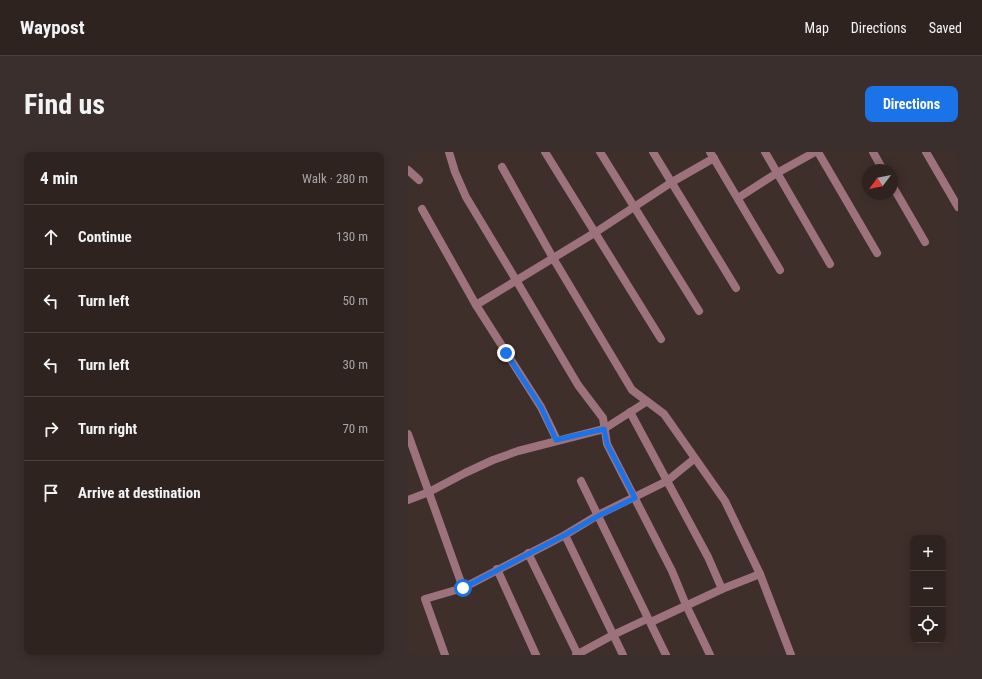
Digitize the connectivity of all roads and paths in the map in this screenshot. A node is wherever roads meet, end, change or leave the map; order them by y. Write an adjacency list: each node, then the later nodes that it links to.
1 (449, 152): 27 (street)
2 (545, 152): 21 (street)
3 (600, 152): 18 (street)
4 (653, 152): 15 (street)
5 (765, 152): 13 (street)
6 (816, 152): 13 (street); 23 (street)
7 (873, 152): 10 (street)
8 (926, 152): 19 (street)
9 (712, 155): 15 (street); 17 (street)
10 (880, 164)
11 (502, 167): 24 (street)
12 (408, 170): 14 (street)
13 (777, 173): 17 (street); 25 (street)
14 (419, 180)
15 (672, 182): 18 (street); 28 (street)
16 (898, 195): 22 (street)
17 (738, 198): 26 (street)
18 (634, 207): 21 (street); 30 (street)
19 (958, 207)
20 (422, 209): 29 (street)
21 (596, 232): 24 (street); 31 (street)
22 (925, 242)
23 (877, 254)
24 (553, 258): 27 (street); 32 (street)
25 (830, 264)
26 (780, 270)
27 (516, 280): 29 (street); 34 (street)
28 (736, 288)
29 (476, 304): 36 (street)
30 (699, 311)
31 (661, 339)
32 (646, 402): 33 (street); 37 (street)
33 (630, 412): 34 (street); 38 (street)
34 (604, 429): 36 (street); 41 (street)
35 (408, 434): 40 (street)
36 (556, 440): 40 (street)
37 (694, 460): 38 (street); 47 (street)
38 (667, 480): 41 (street); 49 (street)
39 (581, 481): 43 (street)
40 (428, 492): 42 (street); 48 (street)
41 (635, 498): 43 (street); 50 (street)
42 (408, 500)
43 (598, 516): 44 (street); 51 (street)
44 (565, 535): 45 (street); 52 (street)
45 (528, 553): 46 (street); 55 (street)
46 (497, 569): 48 (street); 54 (street)
47 (760, 574): 49 (street); 59 (street)
48 (463, 588): 53 (street)
49 (722, 589): 50 (street)
50 (686, 605): 51 (street); 58 (street)
51 (651, 622): 52 (street); 57 (street)
52 (614, 635): 55 (street); 56 (street)
53 (446, 655)
54 (536, 655)
55 (577, 655)
56 (623, 655)
57 (666, 655)
58 (710, 655)
59 (791, 655)

